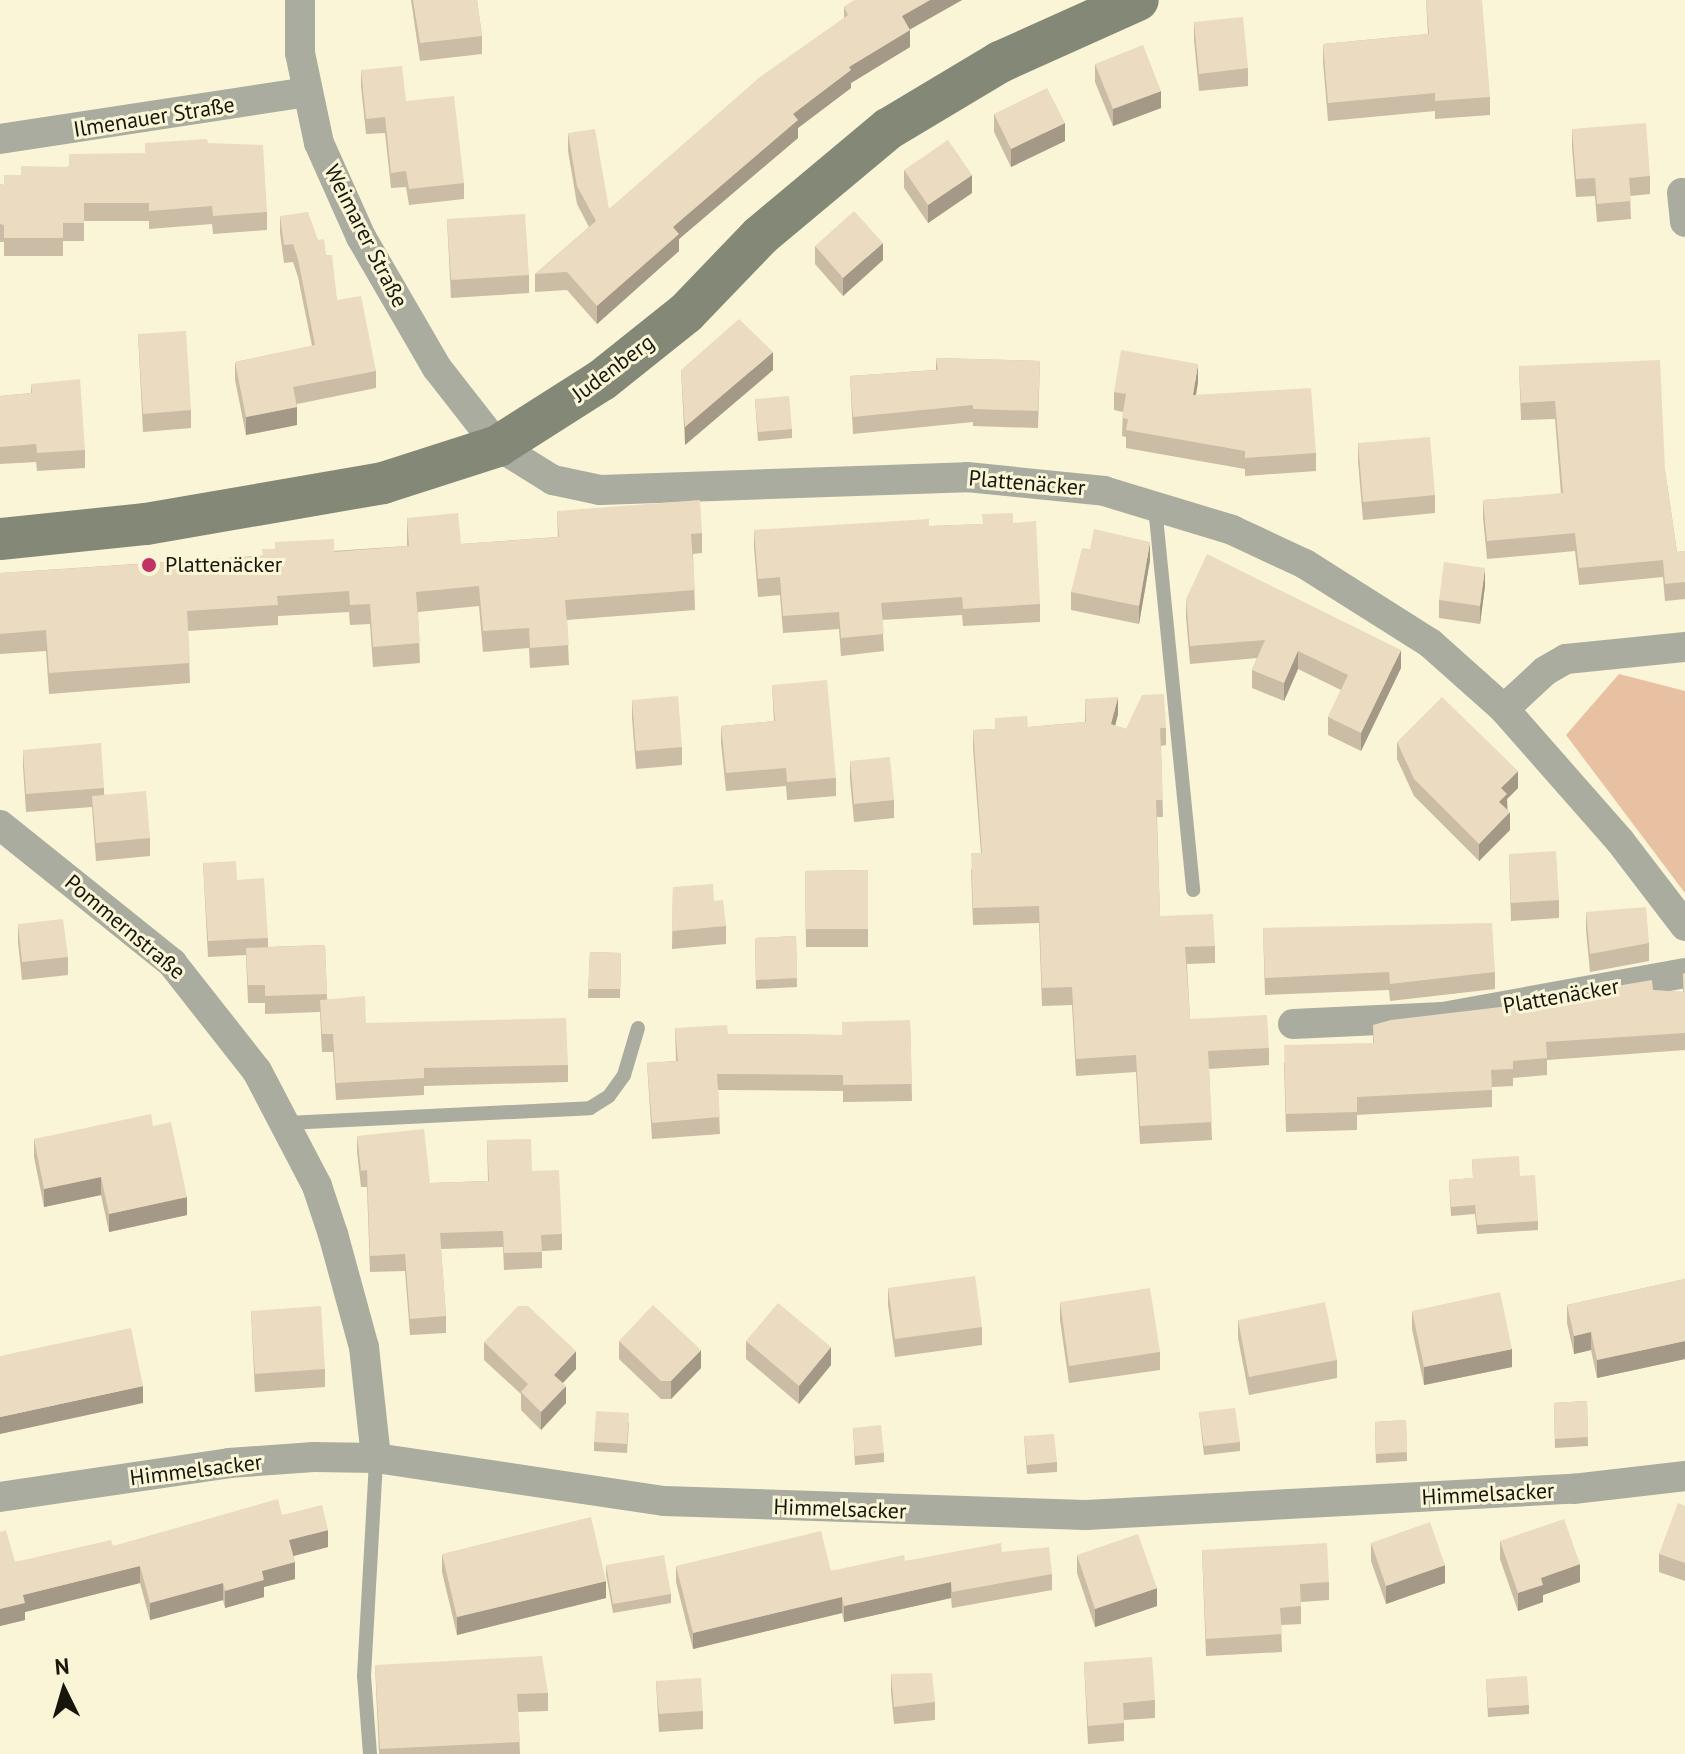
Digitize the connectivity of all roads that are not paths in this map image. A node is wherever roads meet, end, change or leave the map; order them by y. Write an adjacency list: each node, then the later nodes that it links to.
1 (300, 0): 3 (street, Weimarer Straße)
2 (1138, 0): 5 (street, Judenberg)
3 (307, 92): 4 (street, Ilmenauer Straße); 5 (street, Weimarer Straße)
4 (0, 139)
5 (498, 446): 6 (street, Plattenäcker); 7 (street, Judenberg)
6 (1155, 502): 9 (street, Plattenäcker); 11 (lane)
7 (0, 539)
8 (1685, 647): 9 (street)
9 (1504, 709): 12 (street, Plattenäcker)
10 (0, 825): 16 (street, Pommernstraße)
11 (1193, 890)
12 (1685, 926)
13 (1685, 973): 14 (street, Plattenäcker)
14 (1293, 1024)
15 (638, 1028): 16 (lane)
16 (287, 1123): 17 (street, Pommernstraße)
17 (376, 1458): 18 (street, Himmelsacker); 19 (street, Himmelsacker); 20 (lane)
18 (1685, 1476)
19 (0, 1497)
20 (370, 1754)

